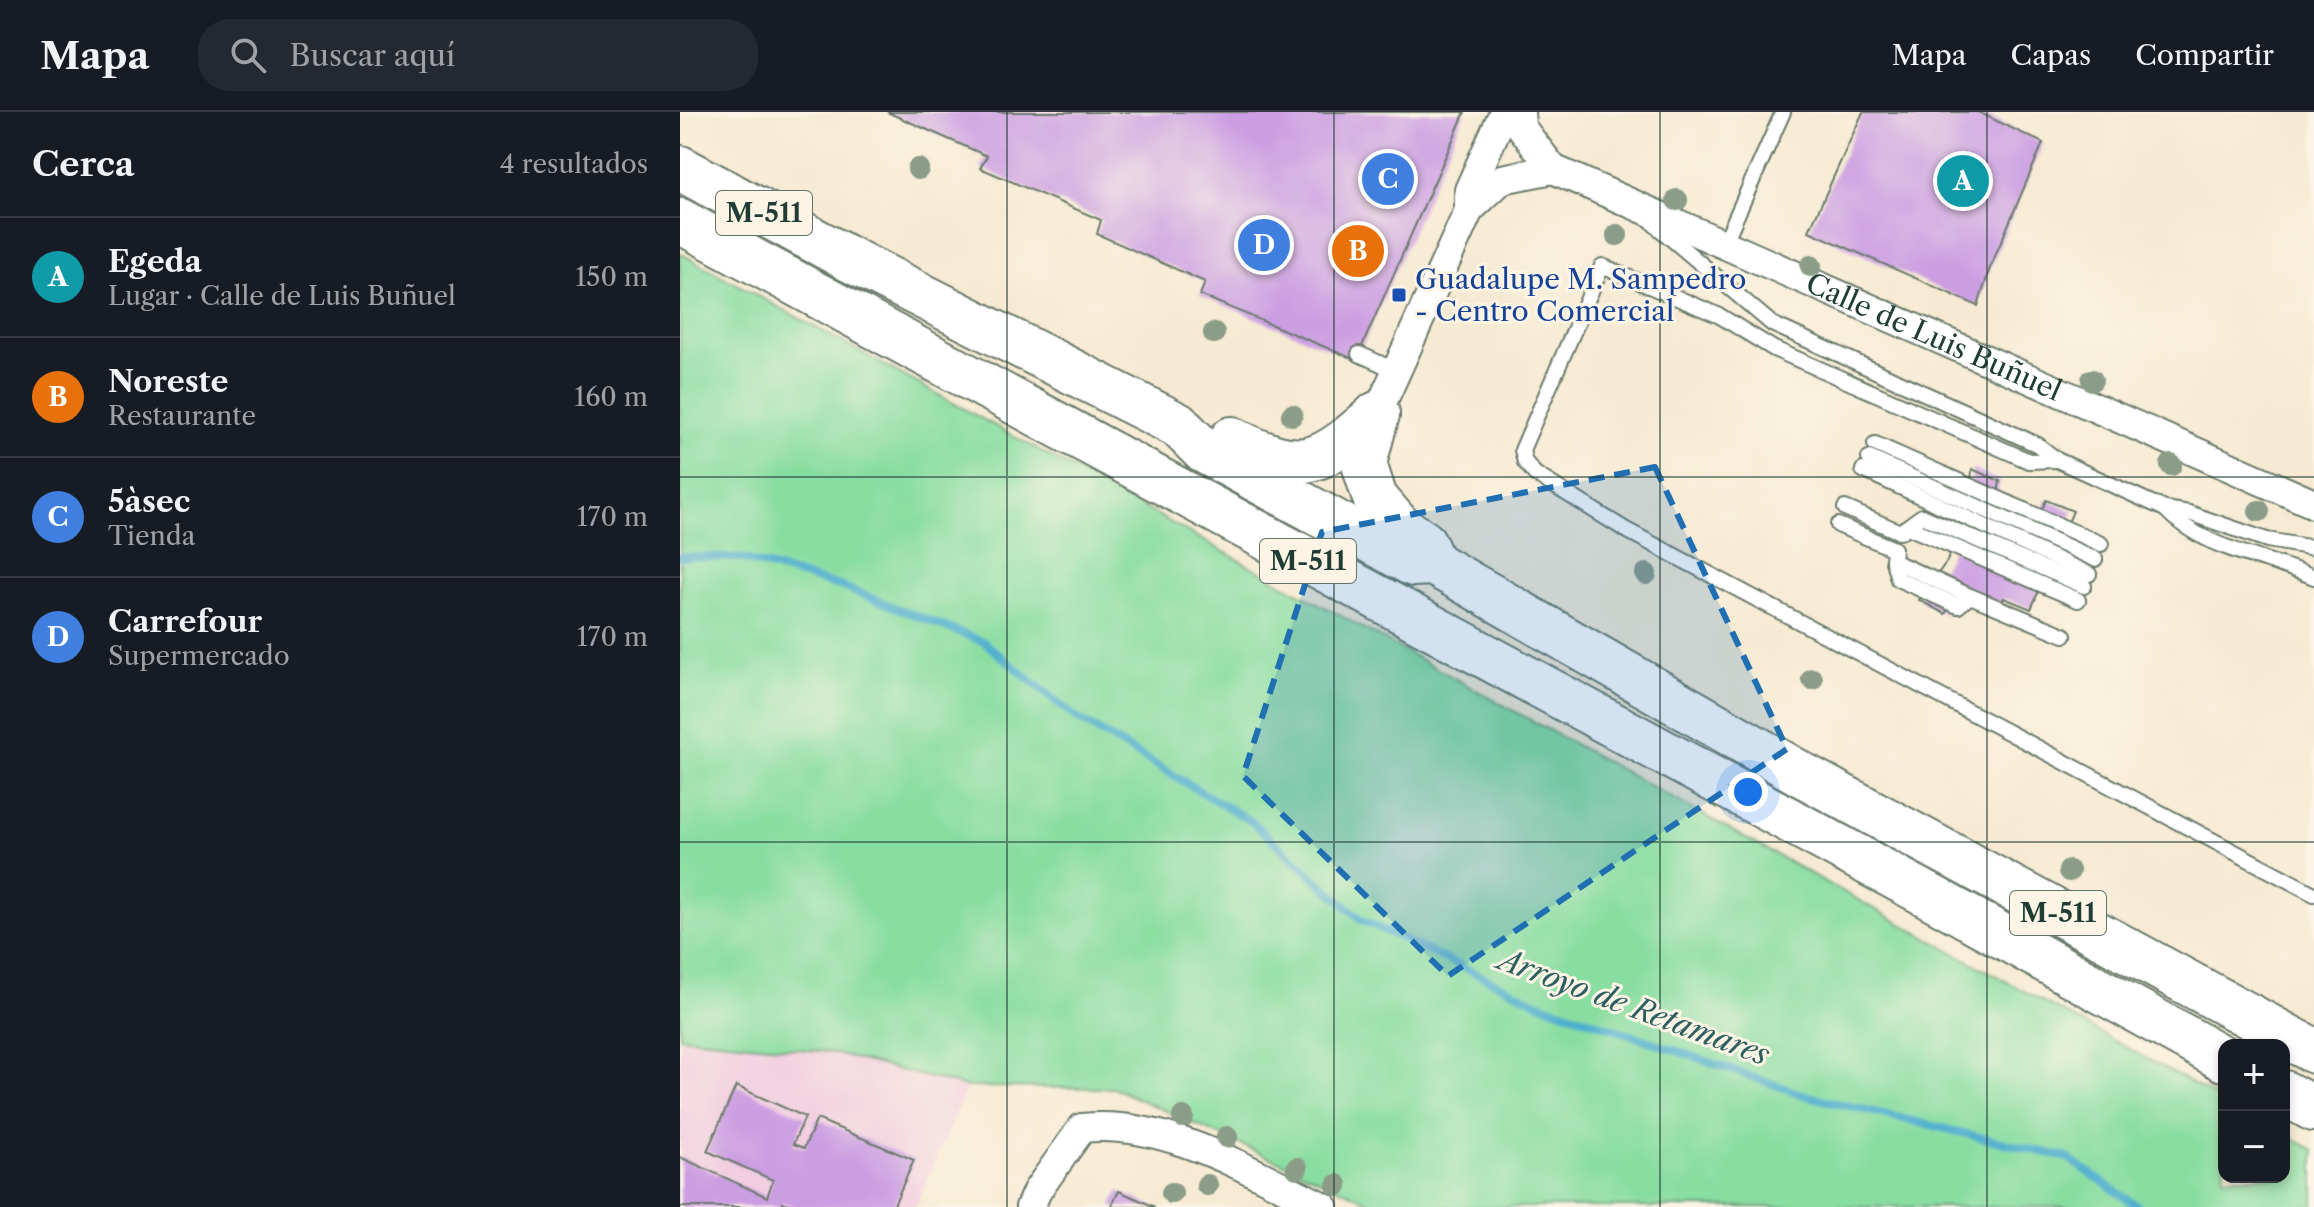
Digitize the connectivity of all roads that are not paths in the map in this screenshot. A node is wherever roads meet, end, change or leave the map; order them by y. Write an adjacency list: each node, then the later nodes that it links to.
1 (1504, 112): 7 (street)
2 (1520, 112): 5 (street, Calle de Luis Buñuel)
3 (1783, 112): 9 (lane)
4 (680, 168): 13 (highway, M-511)
5 (1553, 169): 6 (street, Calle de Luis Buñuel); 7 (street)
6 (1629, 203): 9 (street, Calle de Luis Buñuel); 14 (lane)
7 (1469, 210): 11 (street)
8 (680, 221): 26 (highway, M-511)
9 (1724, 244): 15 (street, Calle de Luis Buñuel)
10 (1359, 354): 11 (lane)
11 (1397, 371): 12 (street)
12 (1377, 414): 13 (highway); 21 (highway)
13 (1178, 425): 21 (highway, M-511)
14 (2057, 460): 17 (lane); 24 (lane)
15 (2314, 504)
16 (1845, 508): 19 (lane)
17 (2165, 509): 20 (lane); 22 (lane)
18 (1838, 525): 23 (lane)
19 (2101, 544)
20 (2314, 548)
21 (1433, 563): 25 (highway, M-511)
22 (2314, 577)
23 (2064, 635)
24 (2314, 894)
25 (2314, 1051)
26 (2218, 1056)
27 (2290, 1096): 28 (highway)
28 (2314, 1109)
29 (1030, 1207): 30 (street)
30 (1324, 1207)

